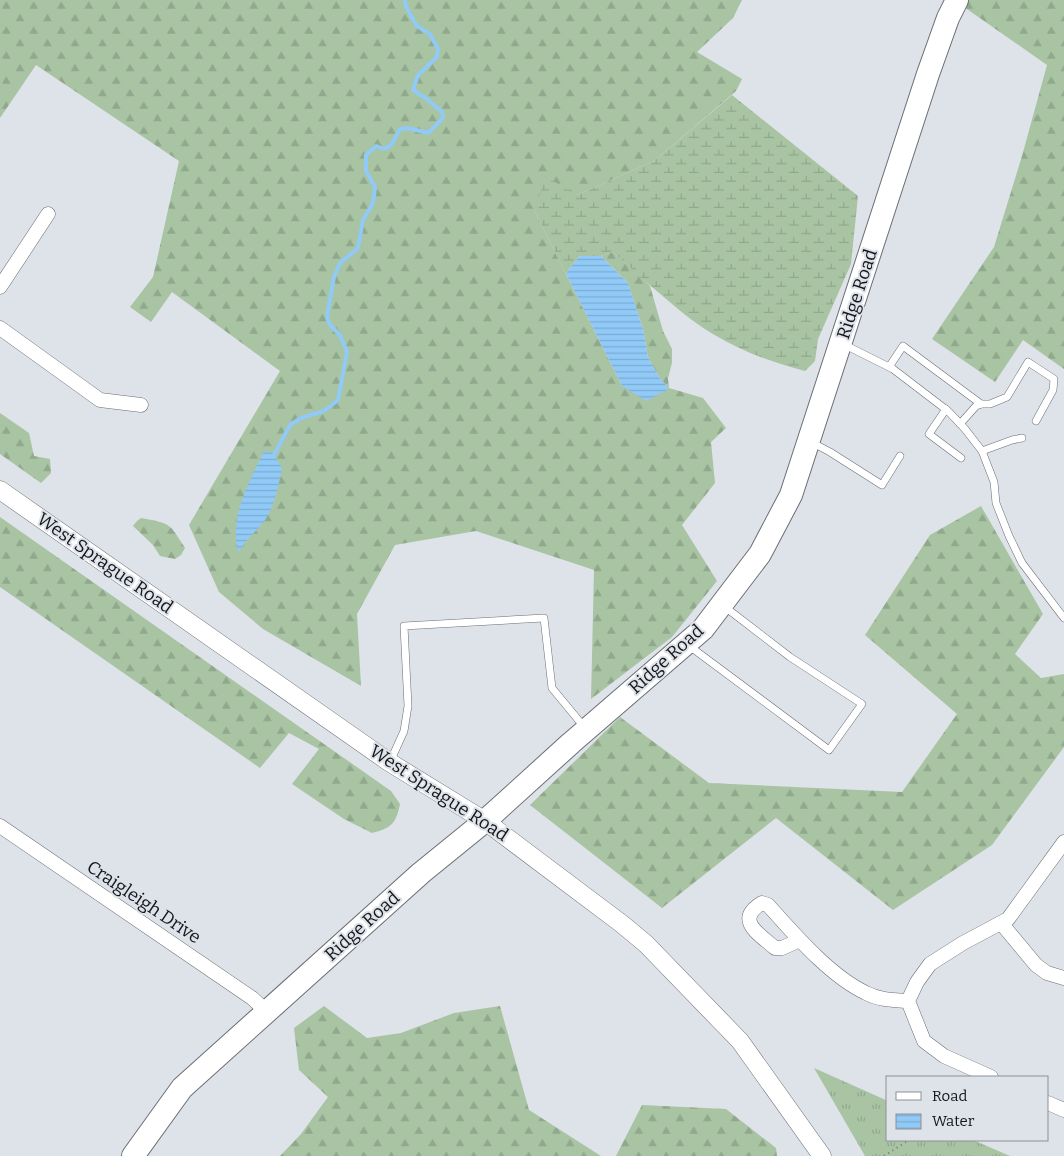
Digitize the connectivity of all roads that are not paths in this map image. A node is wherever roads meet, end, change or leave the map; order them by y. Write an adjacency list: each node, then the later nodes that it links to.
1 (957, 0): 5 (main road, Ridge Road)
2 (48, 214): 3 (street)
3 (0, 287)
4 (0, 328): 8 (street)
5 (841, 342): 6 (lane); 13 (main road, Ridge Road)
6 (889, 367): 7 (lane); 9 (lane)
7 (981, 404): 10 (lane); 11 (lane)
8 (142, 405)
9 (946, 409): 11 (lane); 16 (lane)
10 (1036, 421)
11 (960, 424): 14 (lane)
12 (1022, 438): 14 (lane)
13 (808, 441): 15 (lane); 18 (main road, Ridge Road)
14 (982, 451): 19 (lane)
15 (900, 456)
16 (961, 458)
17 (0, 490): 22 (street, West Sprague Road)
18 (721, 605): 20 (main road, Ridge Road); 20 (lane)
19 (1064, 618)
20 (686, 643): 21 (main road, Ridge Road)
21 (586, 729): 22 (lane); 23 (main road, Ridge Road)
22 (389, 762): 23 (street, West Sprague Road)
23 (485, 821): 30 (main road, Ridge Road); 35 (street, West Sprague Road)
24 (0, 826): 30 (street, Craigleigh Drive)
25 (1061, 850): 26 (street)
26 (1001, 923): 28 (street); 29 (street)
27 (800, 940): 29 (street)
28 (1064, 978)
29 (908, 1001): 31 (street)
30 (266, 1011): 34 (main road, Ridge Road)
31 (989, 1076)
32 (1049, 1103): 33 (street)
33 (1064, 1110)
34 (133, 1156)
35 (822, 1156)

